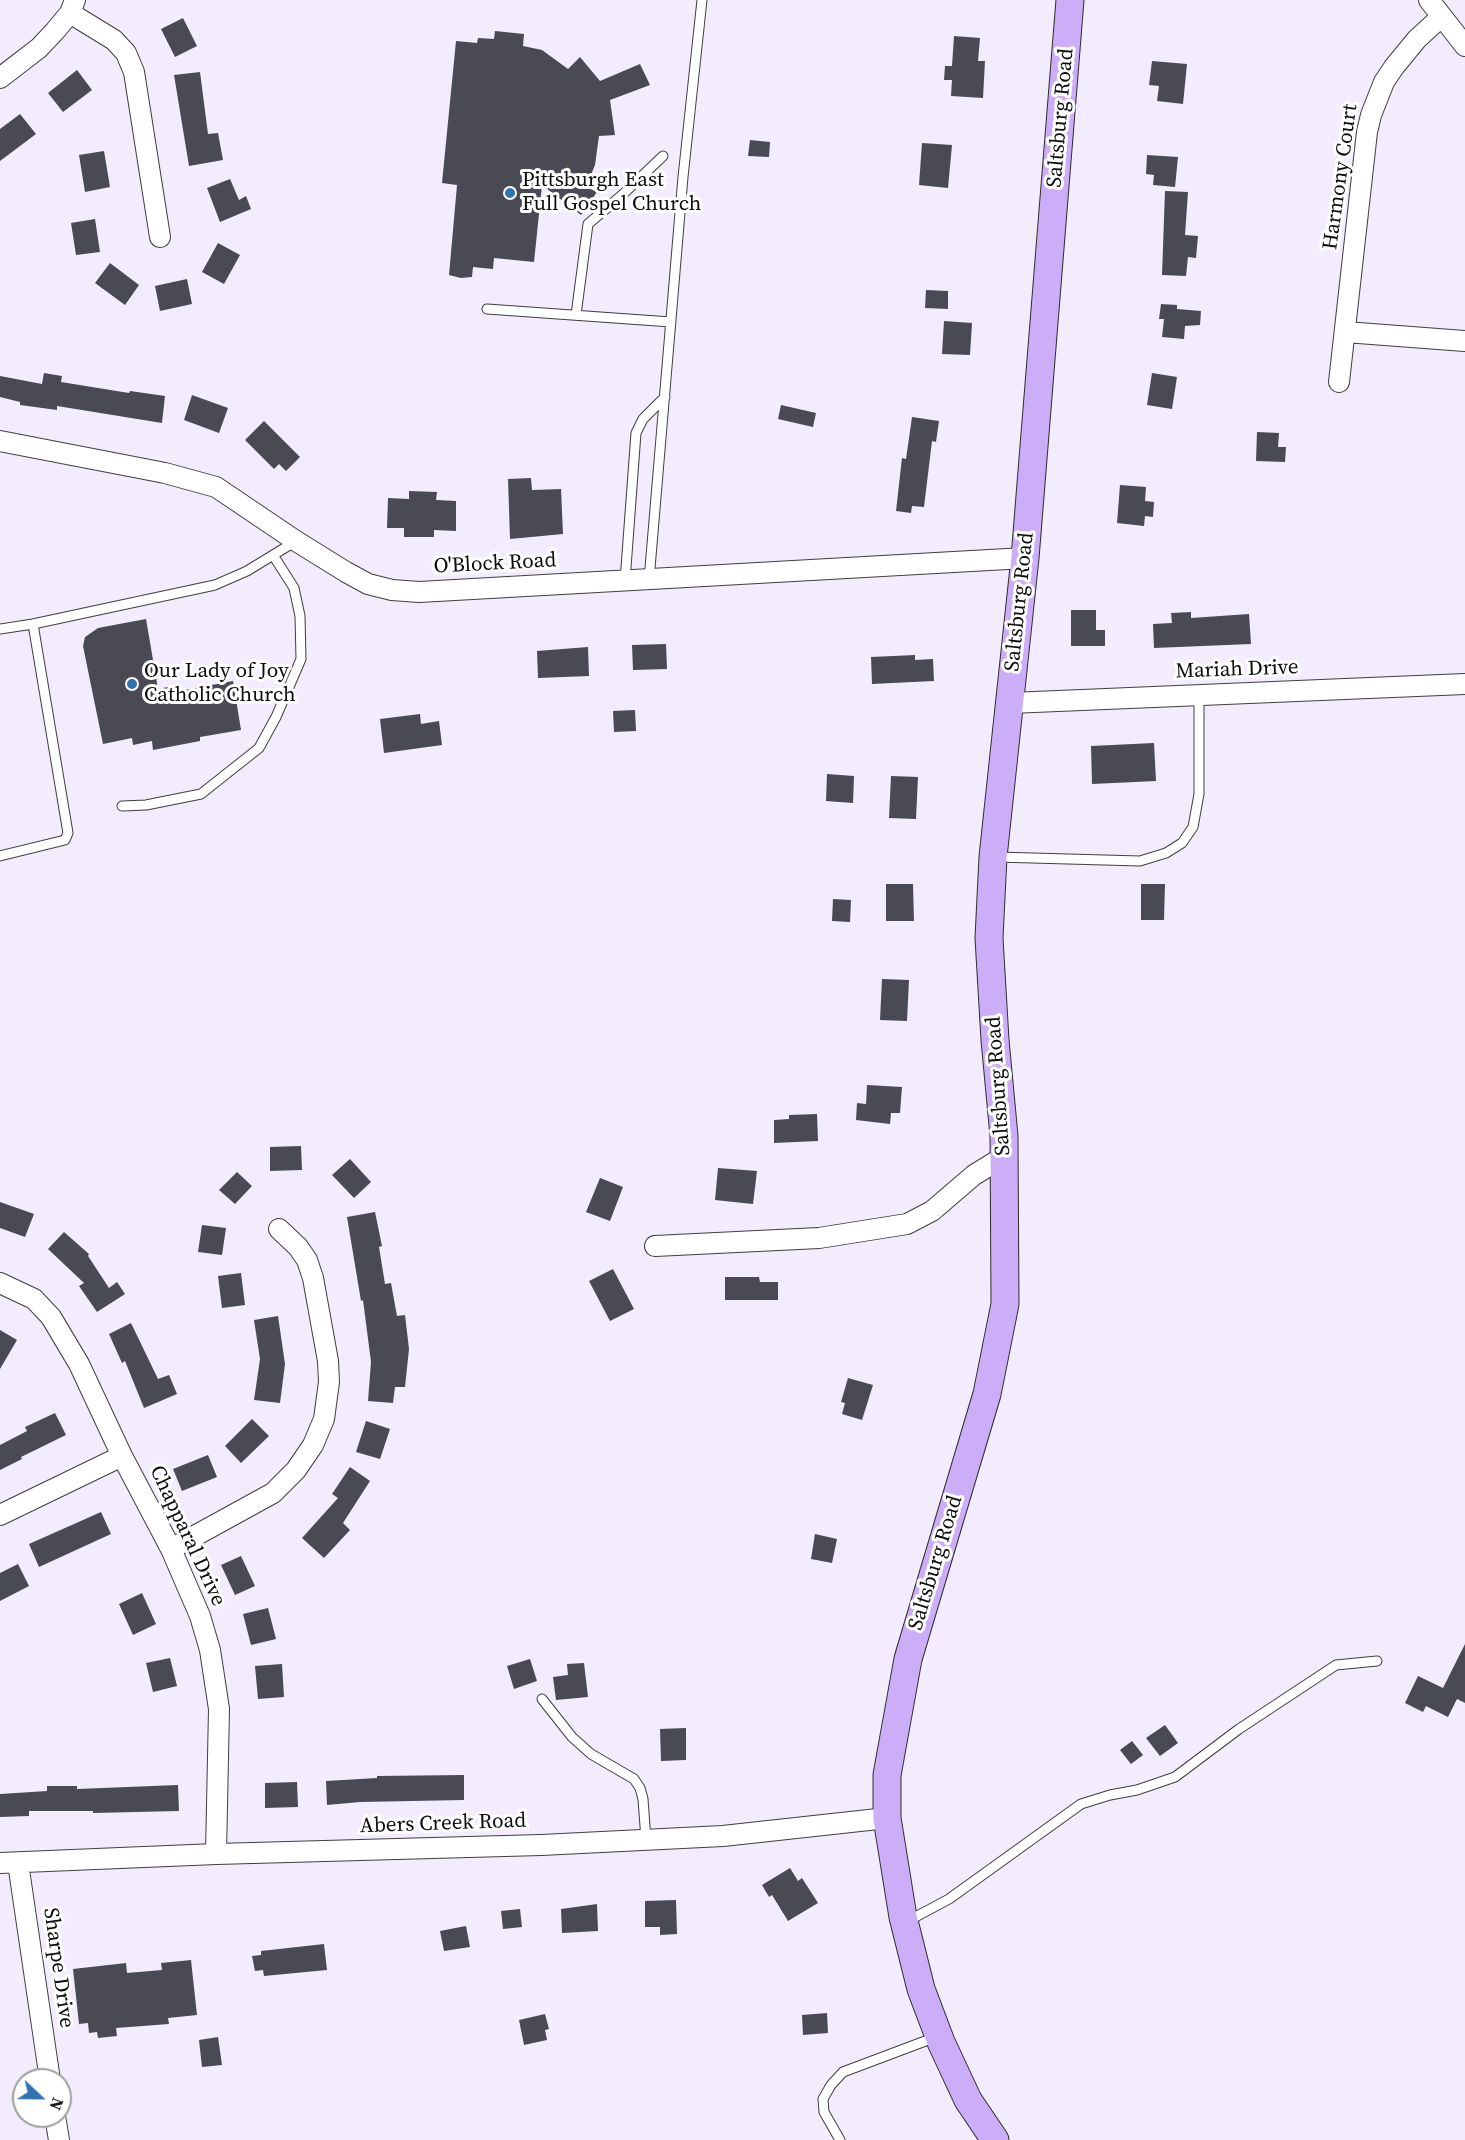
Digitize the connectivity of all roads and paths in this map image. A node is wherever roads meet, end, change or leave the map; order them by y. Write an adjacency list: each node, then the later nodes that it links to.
1 (702, 0): 12 (lane)
2 (1070, 0): 20 (main road, Saltsburg Road)
3 (1430, 0): 5 (street)
4 (73, 6): 7 (street); 9 (street)
5 (1442, 17): 6 (street); 13 (street, Harmony Court)
6 (1465, 46)
7 (0, 78)
8 (663, 156): 11 (lane)
9 (160, 237)
10 (487, 309): 11 (lane)
11 (576, 315): 12 (lane)
12 (671, 322): 16 (lane)
13 (1345, 332): 14 (street); 15 (street, Harmony Court)
14 (1465, 341)
15 (1339, 382)
16 (665, 397): 21 (lane); 22 (lane)
17 (0, 441): 18 (street, O'Block Road)
18 (296, 541): 19 (lane); 22 (street, O'Block Road)
19 (273, 555): 23 (lane); 28 (lane)
20 (1025, 558): 21 (street, O'Block Road); 27 (main road, Saltsburg Road)
21 (649, 580): 22 (street, O'Block Road)
22 (625, 581)
23 (33, 624): 24 (lane); 29 (lane)
24 (0, 629)
25 (1465, 684): 26 (street, Mariah Drive)
26 (1199, 695): 27 (street, Mariah Drive); 30 (lane)
27 (1010, 703): 30 (main road, Saltsburg Road)
28 (122, 806)
29 (0, 856)
30 (993, 857): 31 (main road, Saltsburg Road)
31 (1005, 1156): 33 (street); 40 (main road, Saltsburg Road)
32 (279, 1229): 37 (street)
33 (656, 1246)
34 (0, 1283): 35 (street, Chapparal Drive)
35 (122, 1455): 36 (street); 37 (street, Chapparal Drive)
36 (0, 1515)
37 (171, 1549): 42 (street, Chapparal Drive)
38 (1377, 1661): 44 (lane)
39 (542, 1699): 41 (lane)
40 (887, 1818): 41 (street, Abers Creek Road); 44 (main road, Saltsburg Road)
41 (646, 1840): 42 (street, Abers Creek Road)
42 (216, 1854): 43 (street, Abers Creek Road)
43 (9, 1863): 46 (street, Sharpe Drive)
44 (904, 1923): 45 (main road, Saltsburg Road)
45 (938, 2036): 47 (lane); 48 (main road, Saltsburg Road)
46 (48, 2068)
47 (840, 2140)
48 (995, 2140)

